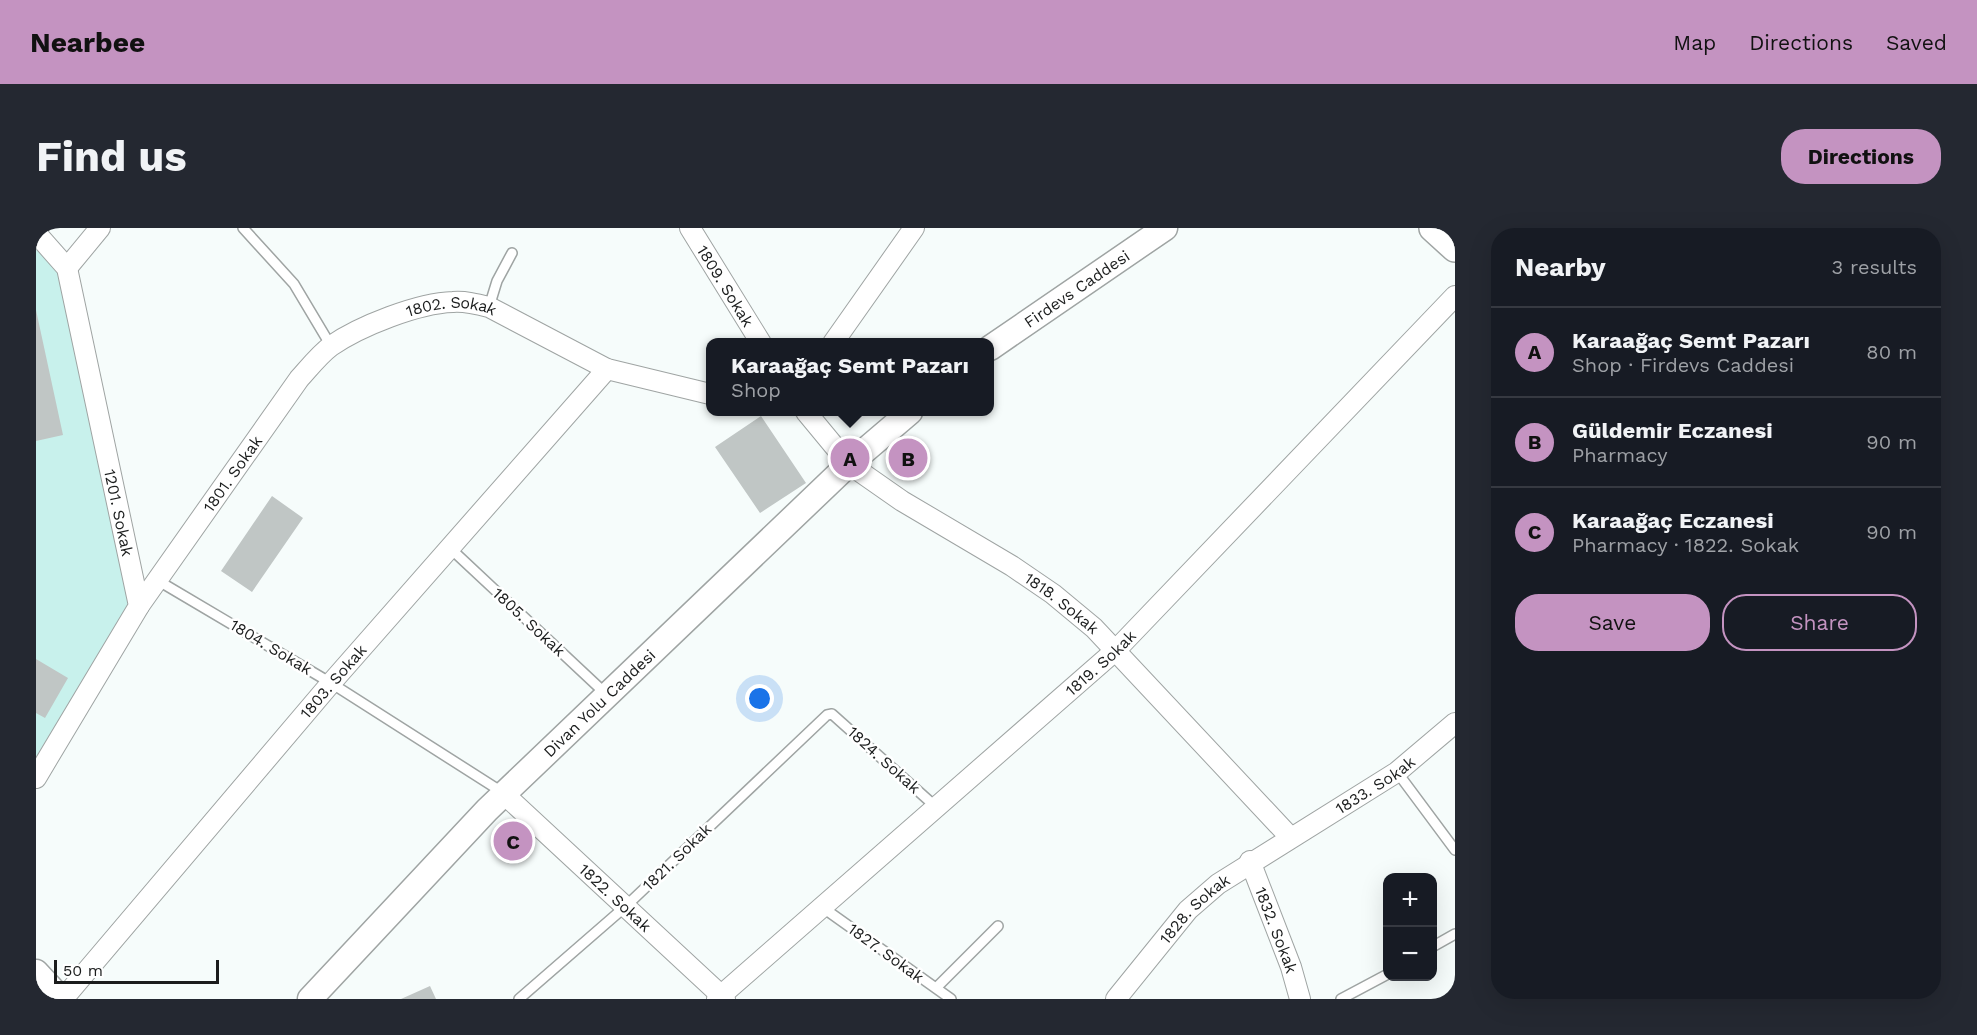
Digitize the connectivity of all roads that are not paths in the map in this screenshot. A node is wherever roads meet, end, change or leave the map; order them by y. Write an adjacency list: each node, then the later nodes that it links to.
1 (100, 228): 10 (street)
2 (243, 228): 16 (lane)
3 (690, 228): 13 (street, 1809. Sokak)
4 (914, 228): 14 (street)
5 (1165, 228): 15 (street, Firdevs Caddesi)
6 (1433, 228): 8 (main road)
7 (36, 233): 10 (street, 1201. Sokak)
8 (1455, 248)
9 (512, 253): 12 (lane)
10 (67, 268): 24 (street, 1201. Sokak)
11 (1455, 296): 25 (street, 1819. Sokak)
12 (489, 307): 16 (street, 1802. Sokak); 17 (street, 1802. Sokak)
13 (758, 338)
14 (836, 338)
15 (994, 345)
16 (332, 346): 23 (street, 1801. Sokak)
17 (607, 369): 18 (street, 1802. Sokak); 22 (street, 1803. Sokak)
18 (706, 393)
19 (810, 416): 21 (street)
20 (904, 416): 21 (street)
21 (849, 464): 25 (street, 1818. Sokak); 27 (street, Divan Yolu Caddesi)
22 (450, 548): 26 (street, 1803. Sokak); 27 (lane, 1805. Sokak)
23 (158, 580): 24 (street, 1801. Sokak); 26 (lane, 1804. Sokak)
24 (139, 606): 31 (street)
25 (1116, 650): 33 (street, 1819. Sokak); 34 (street, 1818. Sokak)
26 (331, 683): 32 (lane, 1804. Sokak); 46 (street, 1803. Sokak)
27 (608, 696): 32 (street, Divan Yolu Caddesi)
28 (832, 714): 33 (lane, 1824. Sokak); 37 (lane, 1821. Sokak)
29 (1455, 723): 30 (street, 1833. Sokak)
30 (1397, 772): 34 (street, 1833. Sokak); 35 (lane)
31 (36, 778)
32 (504, 794): 37 (street, 1822. Sokak); 47 (street, Divan Yolu Caddesi)
33 (936, 807): 38 (street, 1819. Sokak)
34 (1290, 837): 36 (street, 1828. Sokak)
35 (1455, 850)
36 (1250, 861): 50 (street, 1828. Sokak); 51 (street, 1832. Sokak)
37 (626, 906): 45 (street, 1822. Sokak); 48 (lane, 1821. Sokak)
38 (822, 907): 44 (lane, 1827. Sokak); 45 (street, 1819. Sokak)
39 (998, 926): 44 (lane)
40 (1455, 933): 41 (lane)
41 (1437, 944)
42 (36, 972): 46 (street)
43 (1383, 977): 52 (lane)
44 (936, 988): 49 (lane, 1827. Sokak)
45 (721, 998)
46 (62, 999)
47 (310, 999)
48 (519, 999)
49 (951, 999)
50 (1116, 999)
51 (1300, 999)
52 (1341, 999)

